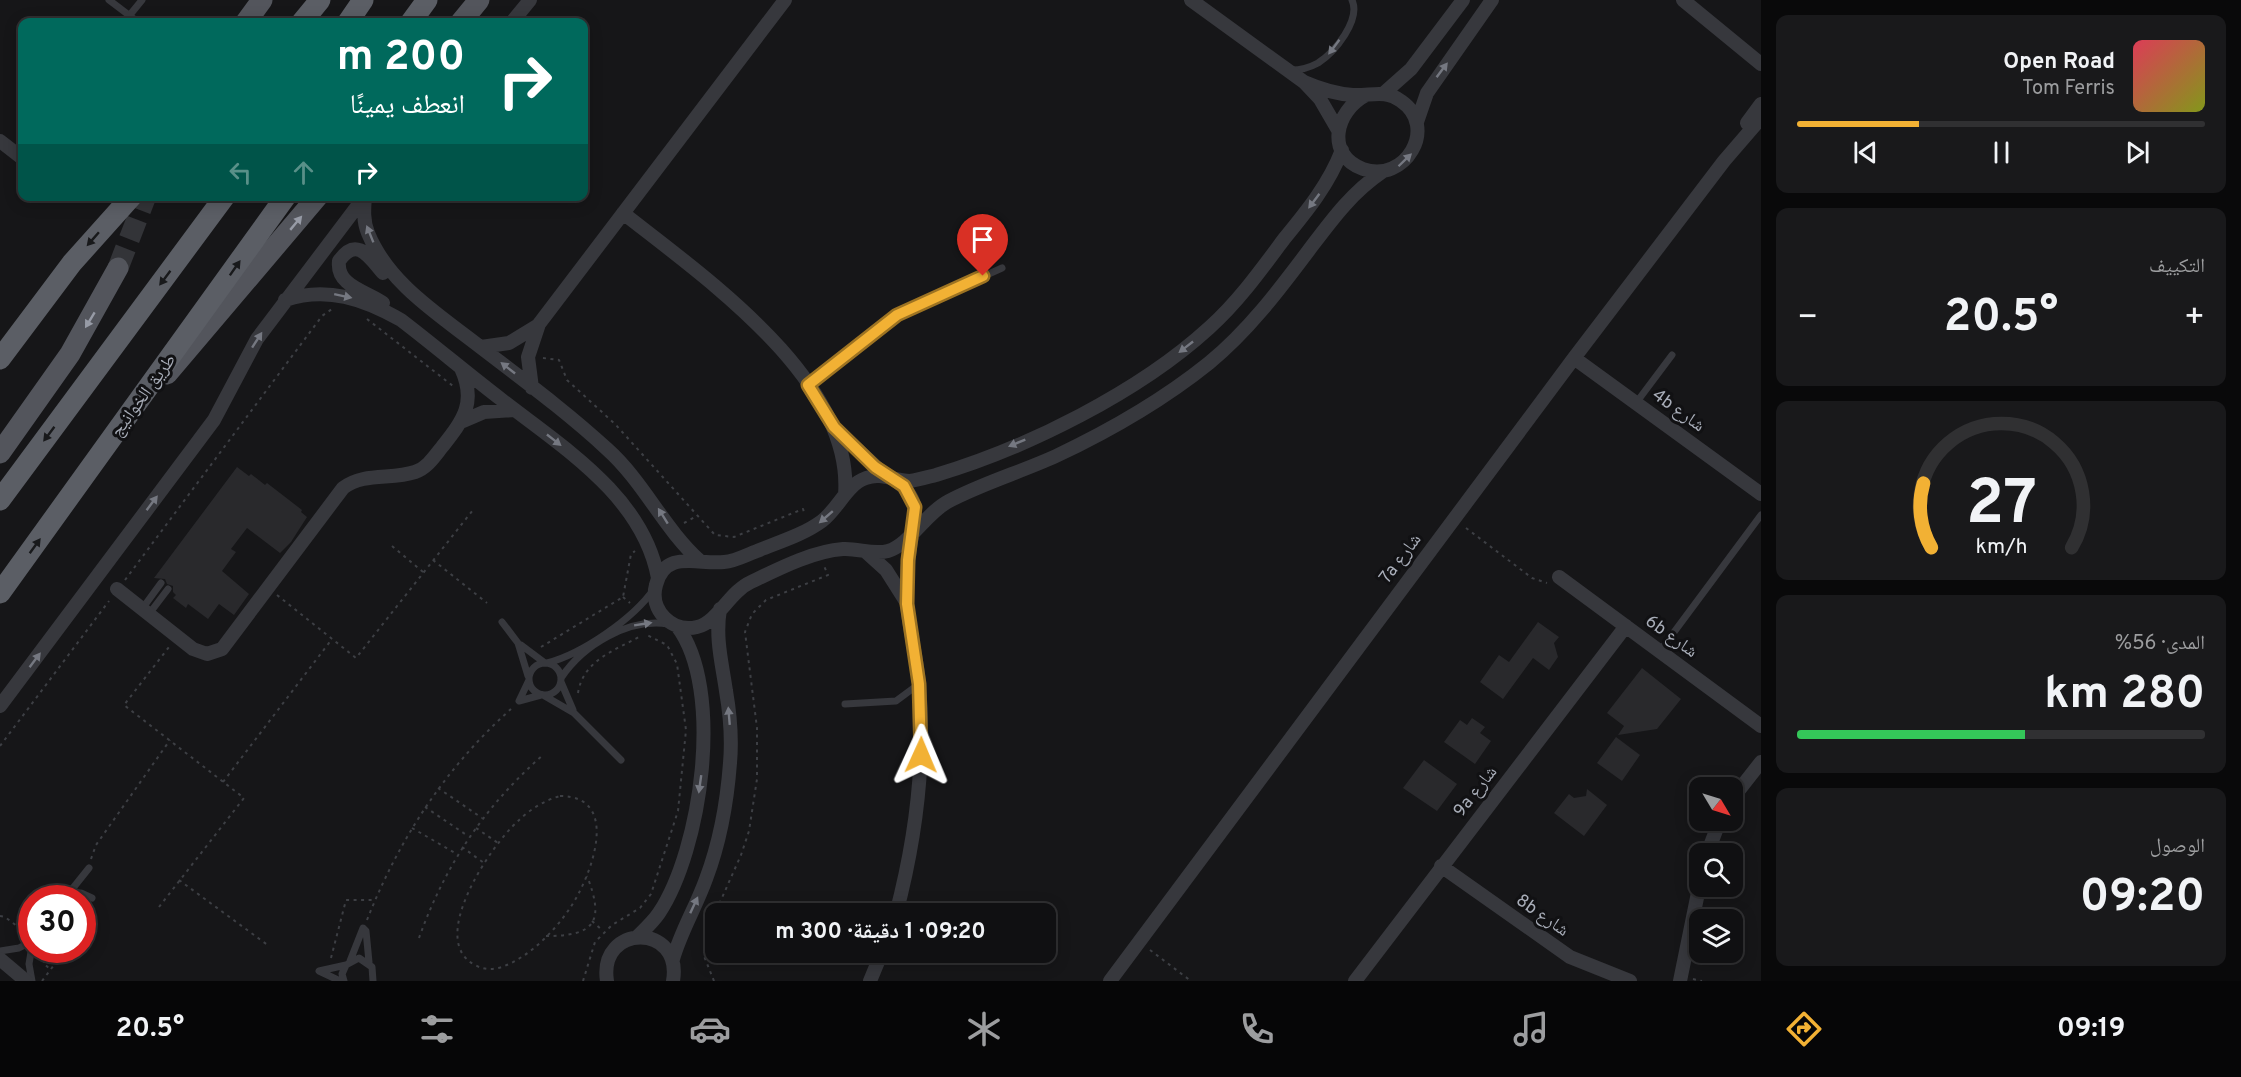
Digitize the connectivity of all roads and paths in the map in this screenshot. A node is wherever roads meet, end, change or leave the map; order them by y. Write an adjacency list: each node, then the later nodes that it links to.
1 (109, 0): 16 (lane)
2 (142, 0): 16 (lane)
3 (262, 0): 18 (main road)
4 (320, 0): 19 (highway)
5 (363, 0): 20 (highway)
6 (427, 0): 21 (highway)
7 (465, 0): 22 (main road)
8 (479, 0): 23 (main road)
9 (530, 0): 24 (street)
10 (785, 0): 45 (street)
11 (1191, 0): 26 (street)
12 (1352, 0): 26 (lane, one-way to 26)
13 (1463, 0): 28 (street)
14 (1492, 0): 32 (street, one-way to 14)
15 (1683, 0): 25 (street)
16 (129, 16): 17 (lane)
17 (132, 18)
18 (249, 18)
19 (305, 18)
20 (351, 18)
21 (414, 18)
22 (453, 18)
23 (464, 18)
24 (515, 18)
25 (1761, 64)
26 (1289, 70): 27 (street)
27 (1304, 82): 29 (street); 33 (street)
28 (1384, 93): 29 (street); 32 (street)
29 (1365, 95): 33 (street)
30 (1761, 104): 37 (street)
31 (1761, 118): 37 (street)
32 (1417, 122): 38 (street, one-way to 32)
33 (1338, 130): 35 (street)
34 (0, 141): 36 (street)
35 (1342, 150): 38 (street); 68 (street, one-way to 68)
36 (18, 155)
37 (1724, 161): 57 (street, 7a شارع)
38 (1382, 172): 77 (street)
39 (128, 201): 56 (highway, one-way to 56)
40 (221, 201): 71 (highway, one-way to 71)
41 (282, 201): 63 (highway, طريق الخوانيج, one-way to 41)
42 (314, 201): 63 (main road, one-way to 42)
43 (361, 201): 49 (street)
44 (365, 201): 48 (street, one-way to 44)
45 (623, 213): 53 (street); 59 (street)
46 (118, 268): 67 (main road, one-way to 67)
47 (1002, 268): 59 (lane)
48 (418, 299): 52 (street); 54 (street)
49 (285, 300): 52 (street, one-way to 52); 114 (street, one-way to 49)
50 (337, 307): 88 (path)
51 (366, 318): 61 (path)
52 (401, 320): 58 (street)
53 (539, 324): 54 (street); 60 (street)
54 (481, 347): 60 (street, one-way to 54)
55 (1672, 355): 62 (lane)
56 (0, 358)
57 (1574, 358): 62 (street, 4b شارع); 75 (street, 7a شارع)
58 (461, 368): 61 (street); 64 (street)
59 (808, 385): 66 (street)
60 (532, 388): 76 (street, one-way to 60)
61 (468, 398): 65 (street)
62 (1636, 403): 69 (street, 4b شارع)
63 (134, 410): 90 (highway, طريق الخوانيج, one-way to 63)
64 (515, 410): 65 (street); 78 (street, one-way to 78)
65 (463, 421): 87 (street)
66 (834, 427): 68 (street); 70 (street)
67 (0, 453)
68 (890, 478): 70 (street); 77 (street)
69 (1761, 494)
70 (845, 495): 82 (street, one-way to 82)
71 (0, 500)
72 (473, 510): 81 (path)
73 (1761, 515): 104 (lane)
74 (696, 516): 76 (path)
75 (1454, 519): 84 (path); 151 (street, 7a شارع)
76 (671, 530): 82 (street)
77 (913, 531): 80 (street); 93 (street)
78 (647, 543): 85 (street); 91 (path)
79 (392, 546): 83 (path)
80 (865, 551): 93 (street); 95 (street)
81 (433, 560): 83 (path); 92 (path)
82 (700, 561): 85 (street)
83 (423, 572): 101 (path)
84 (1559, 577): 99 (street, 6b شارع)
85 (657, 582): 94 (lane); 98 (street)
86 (161, 583): 96 (lane)
87 (268, 588): 100 (street); 101 (path)
88 (117, 589): 96 (street); 118 (path)
89 (168, 589): 96 (lane)
90 (0, 593)
91 (623, 597): 94 (path); 105 (path)
92 (487, 603)
93 (907, 604): 109 (street)
94 (637, 609): 102 (lane)
95 (720, 609): 98 (street); 164 (street, one-way to 95)
96 (146, 612): 100 (street)
97 (502, 622): 103 (lane)
98 (676, 626): 102 (lane, one-way to 98); 149 (street, one-way to 149)
99 (1626, 626): 104 (street, 6b شارع); 134 (street, 9a شارع)
100 (177, 636): 117 (path)
101 (332, 639): 122 (path)
102 (599, 640): 106 (lane); 108 (lane)
103 (518, 643): 105 (lane); 107 (lane)
104 (1660, 651): 116 (street, 6b شارع)
105 (531, 654): 106 (lane)
106 (546, 663): 107 (lane); 108 (lane)
107 (529, 679): 110 (lane); 111 (lane)
108 (561, 679): 110 (lane); 112 (lane)
109 (919, 684): 113 (lane); 141 (street)
110 (542, 695): 111 (lane); 115 (lane)
111 (519, 701): 124 (path)
112 (570, 705): 115 (lane); 147 (path)
113 (845, 705)
114 (0, 706)
115 (574, 712): 120 (lane)
116 (1761, 726)
117 (170, 740): 122 (path); 135 (path)
118 (0, 746)
119 (543, 755): 126 (path)
120 (621, 760)
121 (1761, 762): 123 (street)
122 (223, 782): 137 (path)
123 (1743, 785)
124 (438, 788): 125 (path); 126 (path)
125 (425, 807): 128 (path); 129 (path)
126 (482, 818): 127 (path)
127 (475, 827): 129 (path); 130 (path)
128 (412, 828): 132 (path); 140 (path)
129 (469, 837): 131 (path)
130 (498, 843): 133 (path); 136 (path)
131 (462, 847): 132 (path); 133 (path)
132 (458, 854): 150 (path)
133 (484, 864): 148 (path)
134 (1442, 866): 175 (street, 9a شارع); 176 (street, 8b شارع)
135 (88, 868): 138 (lane)
136 (587, 876): 144 (path); 148 (path)
137 (180, 880): 142 (path); 152 (path)
138 (75, 885)
139 (1697, 897): 177 (street)
140 (375, 900): 145 (path); 162 (path)
141 (899, 903)
142 (159, 907)
143 (0, 916): 146 (path)
144 (592, 921): 147 (path); 148 (path)
145 (363, 928): 156 (lane); 160 (lane)
146 (18, 929)
147 (604, 932): 170 (path)
148 (546, 936)
149 (637, 937): 164 (street); 171 (street)
150 (419, 938)
151 (1139, 942): 173 (street, 7a شارع); 174 (path)
152 (269, 946)
153 (18, 948): 154 (lane)
154 (0, 951)
155 (0, 959): 165 (street)
156 (369, 962): 160 (lane); 169 (lane)
157 (29, 963): 166 (lane)
158 (43, 963): 163 (path)
159 (56, 963): 163 (path)
160 (348, 963): 162 (lane); 168 (lane)
161 (877, 963): 172 (street)
162 (329, 968): 168 (lane)
163 (51, 969): 167 (path)
164 (676, 973)
165 (26, 981)
166 (32, 981)
167 (41, 981)
168 (342, 981)
169 (373, 981)
170 (583, 981)
171 (607, 981)
172 (870, 981)
173 (1110, 981)
174 (1191, 981)
175 (1355, 981)
176 (1630, 981)
177 (1680, 981)

